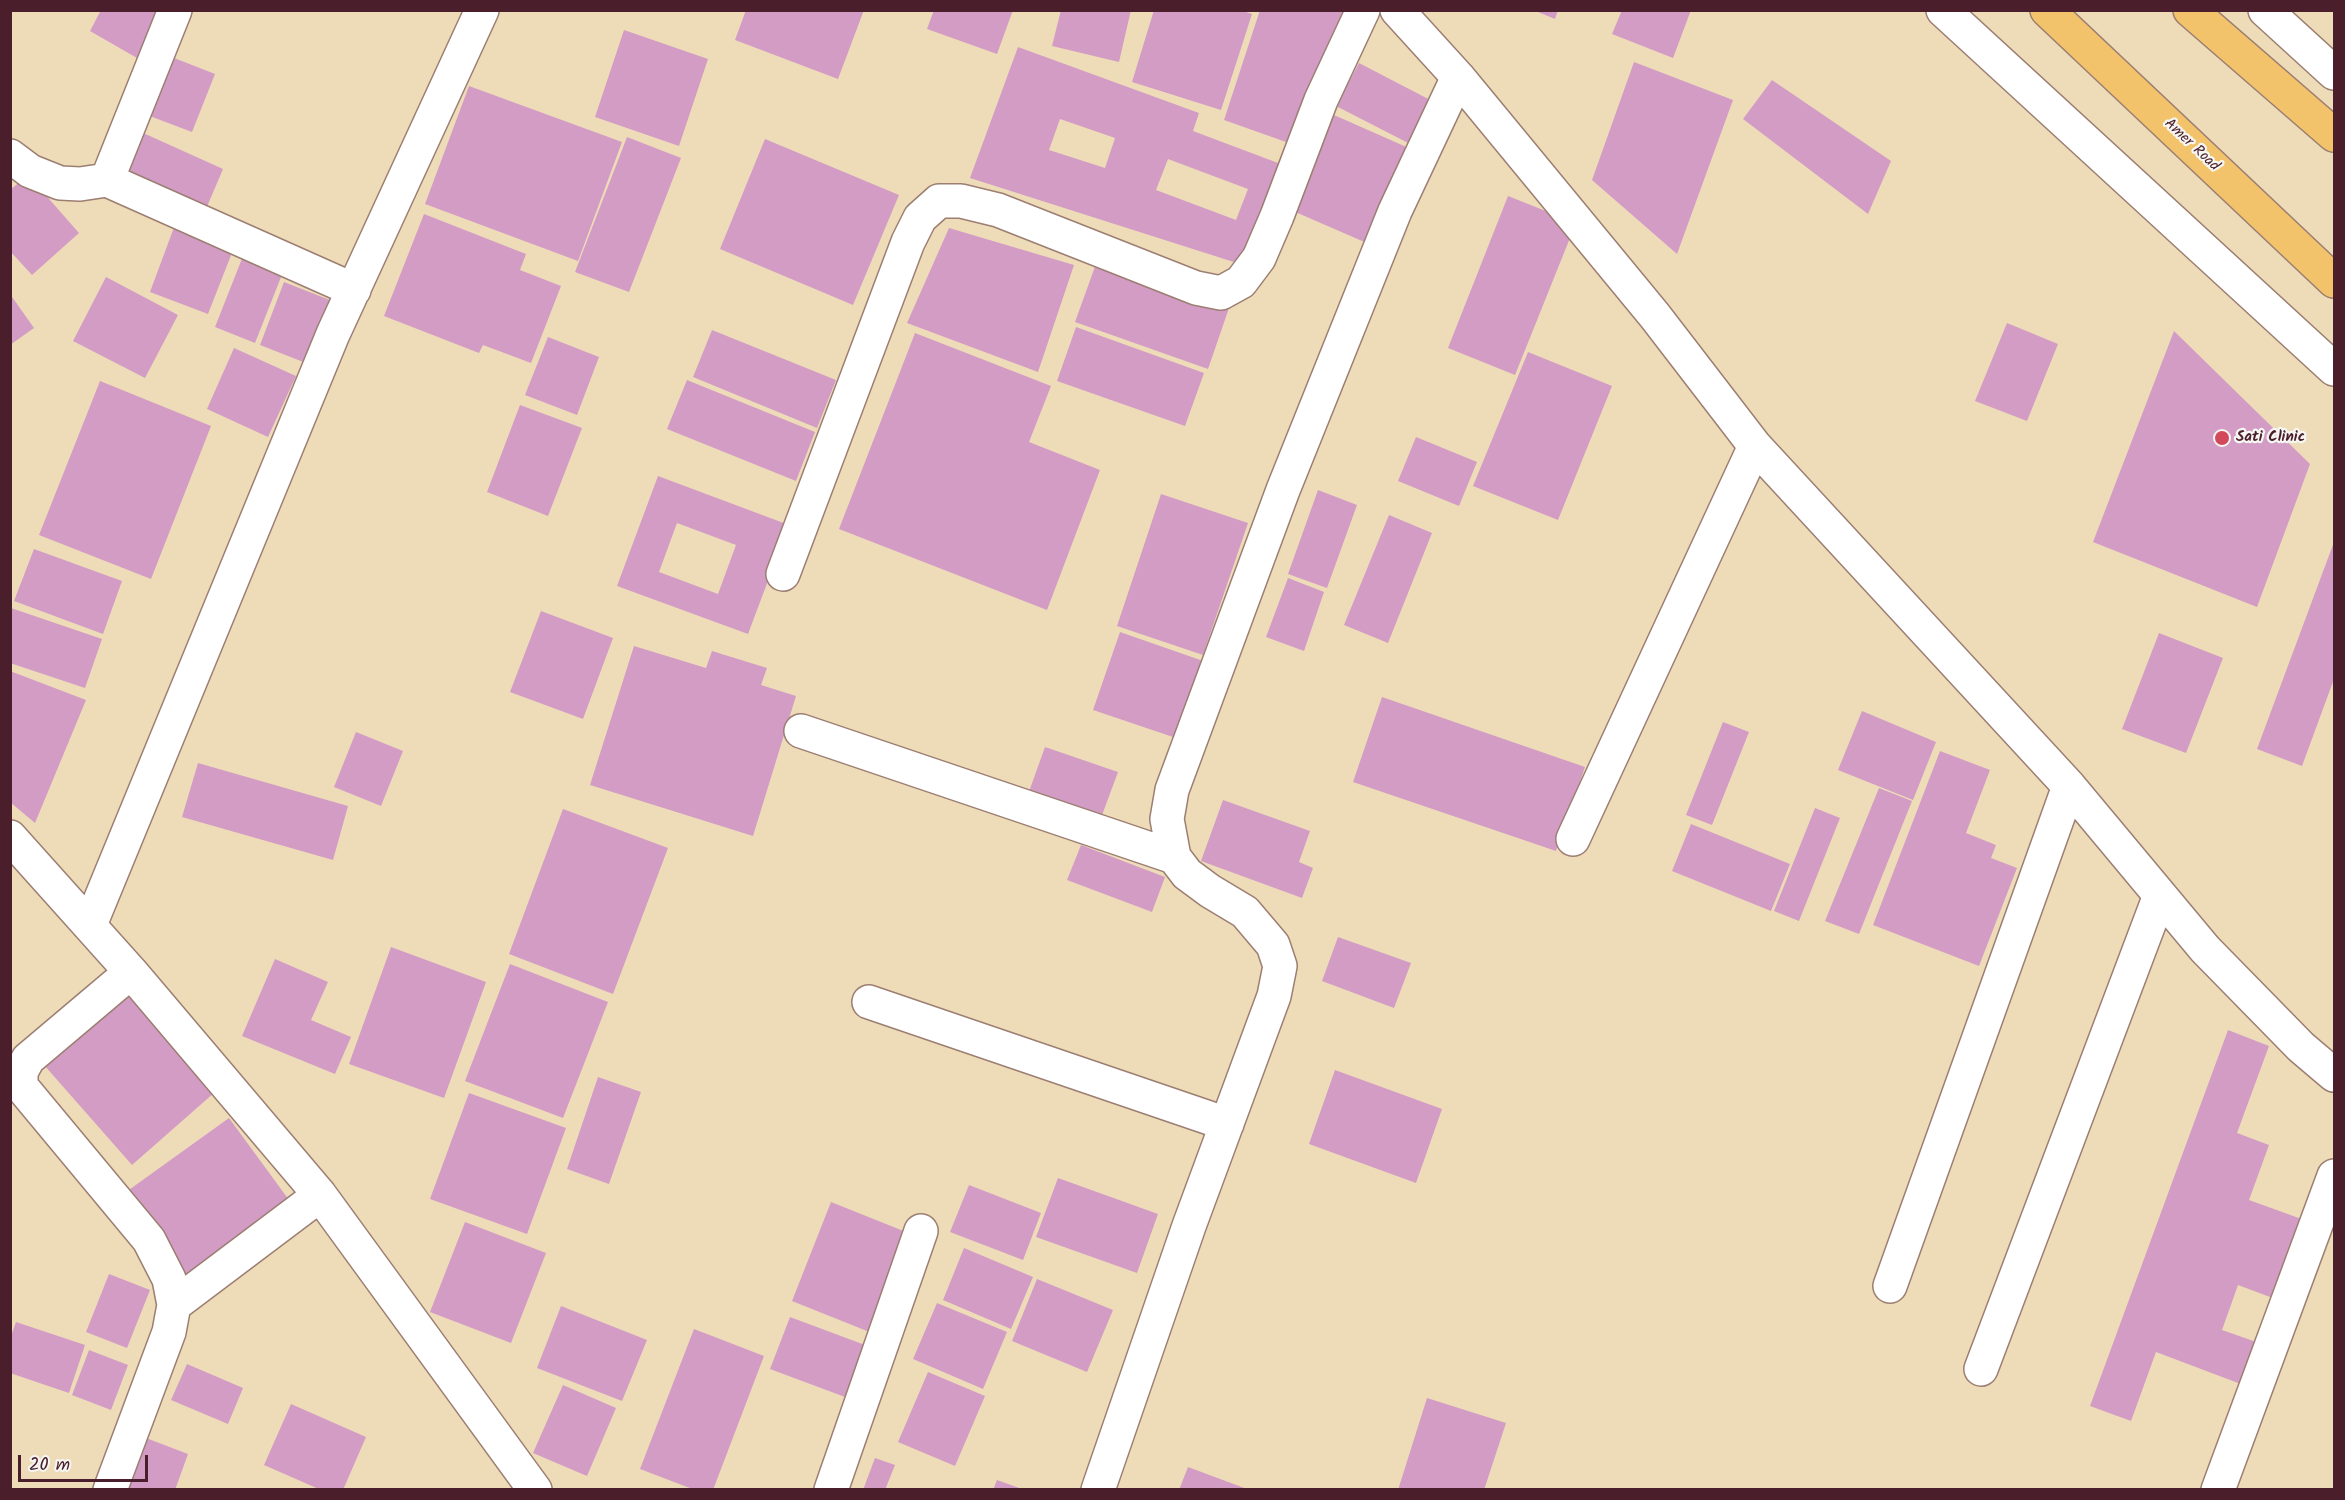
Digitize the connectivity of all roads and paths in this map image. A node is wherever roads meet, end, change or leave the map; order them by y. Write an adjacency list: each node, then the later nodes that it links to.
1 (175, 10): 13 (street)
2 (482, 10): 15 (street)
3 (1363, 10): 18 (street)
4 (1396, 10): 10 (street)
5 (1943, 10): 16 (street)
6 (2047, 10): 14 (highway, Amer Road)
7 (2190, 10): 11 (highway)
8 (2265, 10): 9 (street)
9 (2334, 73)
10 (1458, 77): 17 (street); 23 (street)
11 (2334, 135)
12 (10, 156): 13 (street)
13 (106, 180): 15 (street)
14 (2334, 281)
15 (354, 290): 25 (street)
16 (2334, 369)
17 (1755, 446): 20 (street); 22 (street)
18 (783, 574)
19 (801, 732): 23 (street)
20 (2069, 786): 24 (street); 33 (street)
21 (10, 837): 25 (street)
22 (1573, 839)
23 (1174, 857): 29 (street)
24 (2160, 895): 28 (street); 35 (street)
25 (90, 925): 26 (street)
26 (131, 972): 31 (street); 34 (street)
27 (869, 1002): 29 (street)
28 (2334, 1075)
29 (1227, 1124): 39 (street)
30 (2334, 1176): 40 (street)
31 (320, 1195): 34 (street); 37 (street)
32 (921, 1231): 38 (street)
33 (1890, 1286)
34 (174, 1305): 36 (street)
35 (1981, 1369)
36 (110, 1490)
37 (535, 1490)
38 (831, 1490)
39 (1098, 1490)
40 (2218, 1490)

